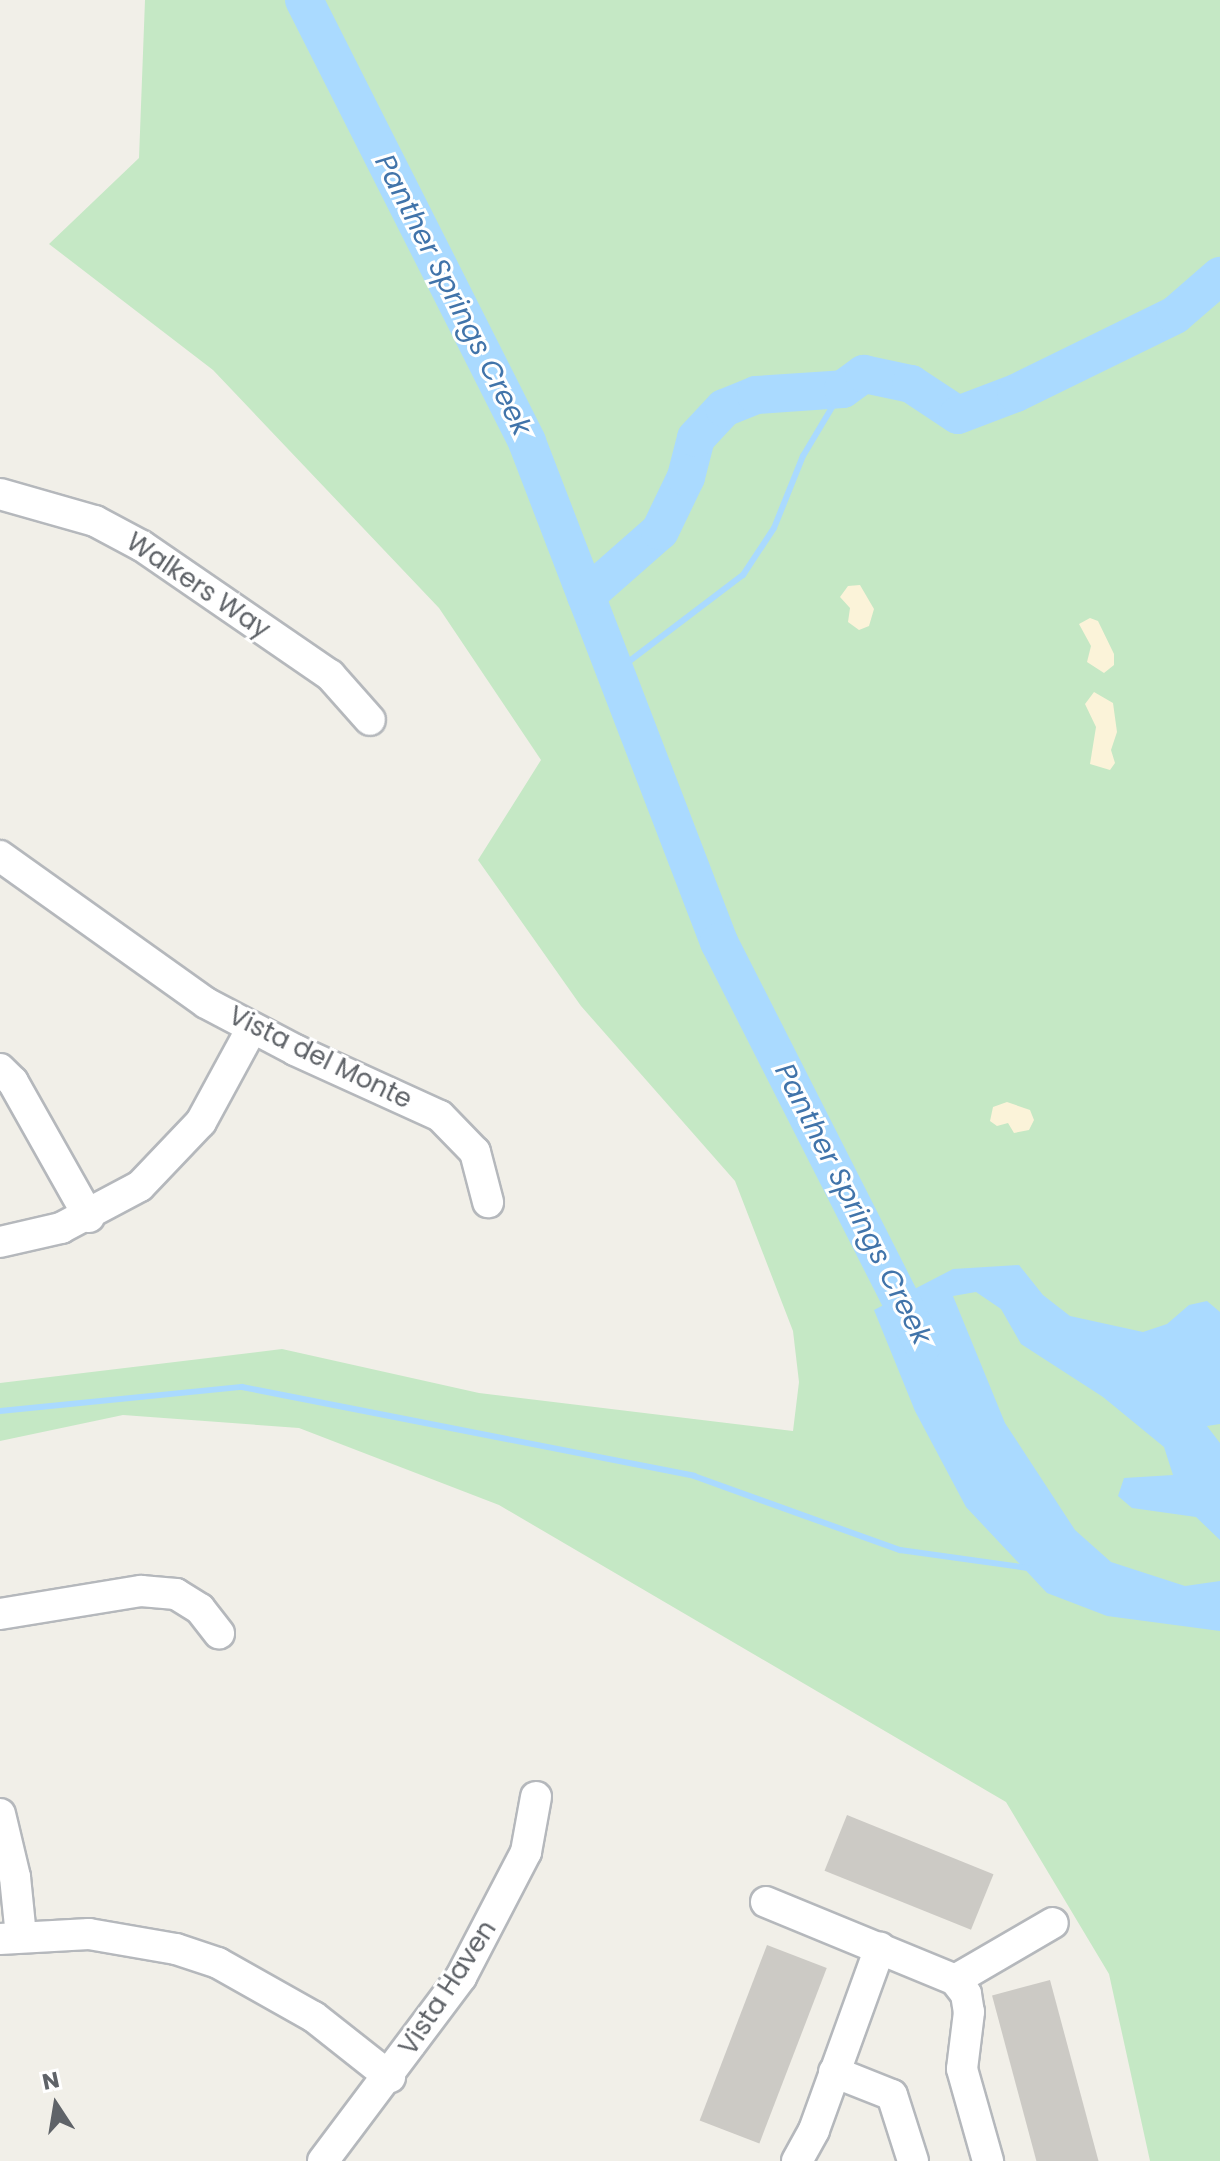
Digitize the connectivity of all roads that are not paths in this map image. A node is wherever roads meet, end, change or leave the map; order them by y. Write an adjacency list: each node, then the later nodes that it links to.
1 (0, 494): 2 (street, Walkers Way)
2 (370, 720)
3 (0, 856): 4 (street, Vista del Monte)
4 (252, 1028): 6 (street, Vista del Monte); 7 (street)
5 (0, 1069): 7 (street)
6 (488, 1202)
7 (89, 1217): 8 (street)
8 (0, 1242)
9 (0, 1614): 10 (street)
10 (219, 1633)
11 (536, 1797): 19 (street, Vista Haven)
12 (0, 1814): 15 (street)
13 (766, 1902): 16 (street)
14 (1053, 1923): 17 (street)
15 (10, 1937): 19 (street)
16 (880, 1948): 17 (street); 18 (street)
17 (955, 1980): 23 (street)
18 (834, 2072): 21 (street); 22 (street)
19 (390, 2077): 20 (street, Vista Haven)
20 (323, 2161)
21 (797, 2161)
22 (913, 2161)
23 (988, 2161)

